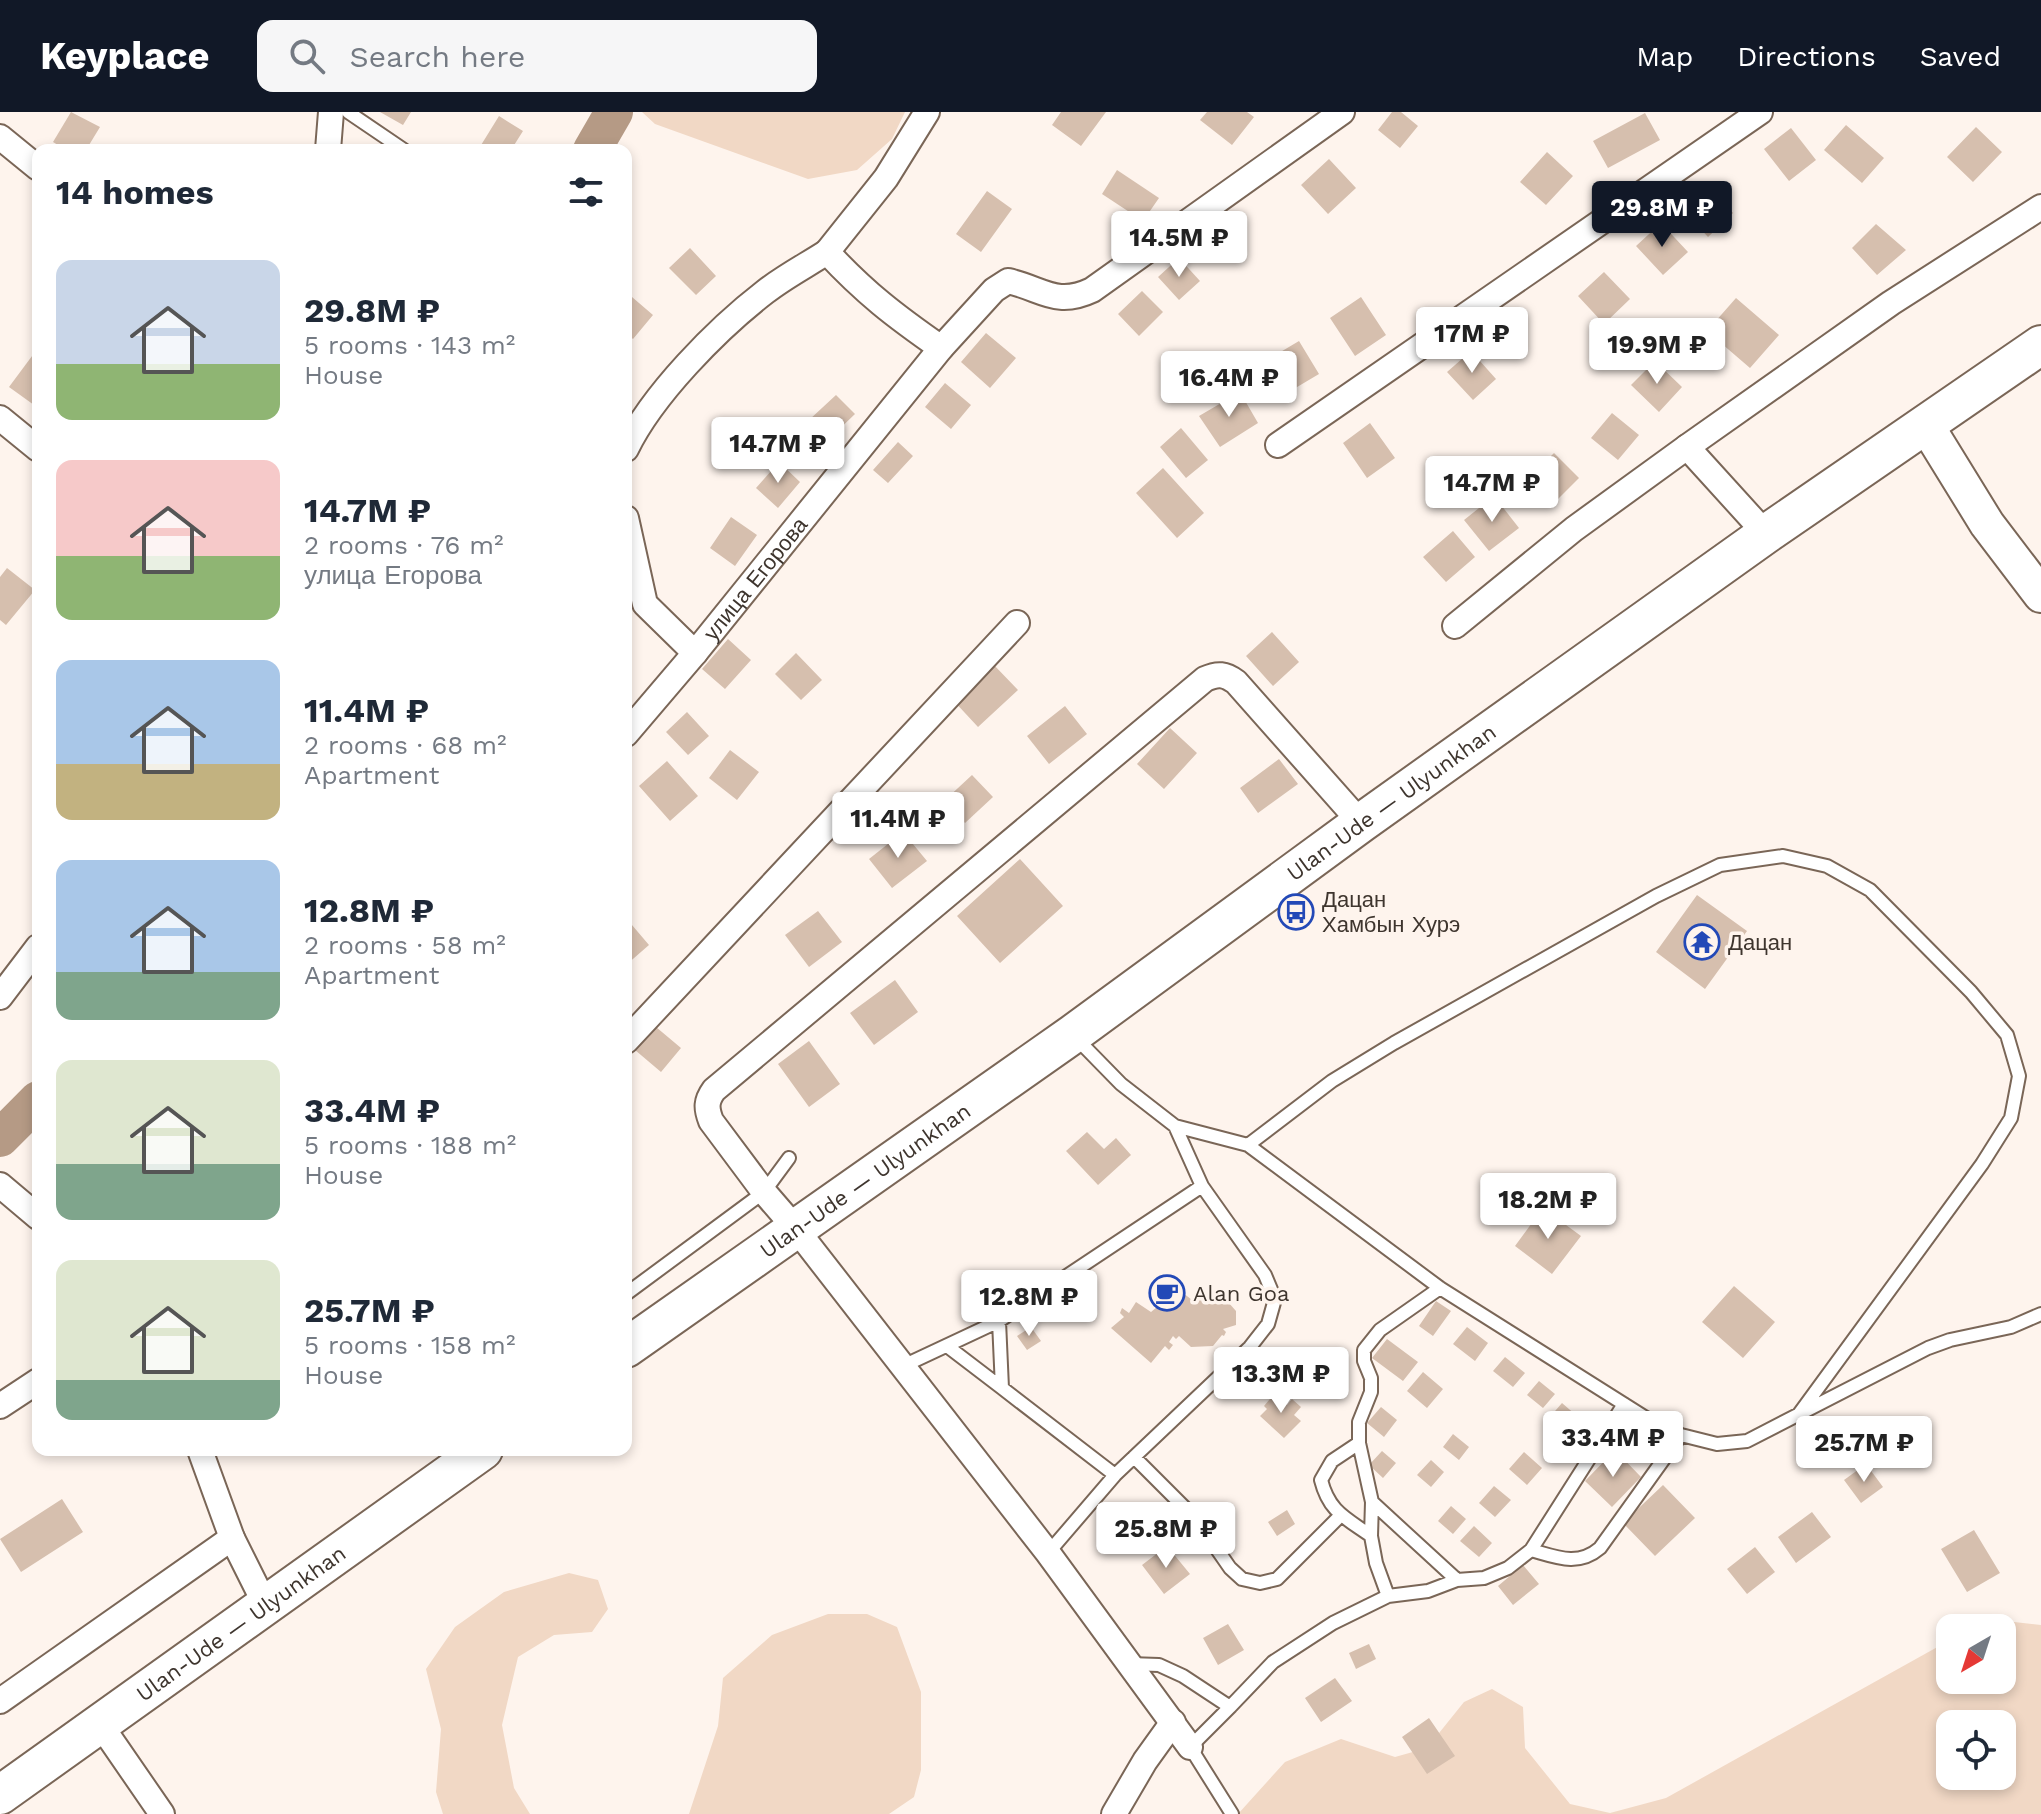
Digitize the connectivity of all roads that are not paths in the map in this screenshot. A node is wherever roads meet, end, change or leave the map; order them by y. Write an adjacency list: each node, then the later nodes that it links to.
1 (331, 112): 7 (street)
2 (348, 112): 8 (lane)
3 (927, 112): 11 (street)
4 (1342, 112): 13 (street, улица Егорова)
5 (1760, 112): 18 (street)
6 (0, 137): 9 (street)
7 (328, 144)
8 (395, 144)
9 (32, 163)
10 (2041, 207): 19 (street)
11 (827, 252): 13 (street); 16 (street)
12 (2041, 345): 15 (main road, Ulan-Ude — Ulyunkhan)
13 (941, 348): 26 (street, улица Егорова)
14 (0, 418): 17 (street)
15 (1926, 425): 20 (main road, Ulan-Ude — Ulyunkhan); 22 (street)
16 (632, 439)
17 (32, 444)
18 (1278, 445)
19 (1687, 447): 20 (street); 25 (street)
20 (1766, 534): 28 (main road, Ulan-Ude — Ulyunkhan)
21 (632, 574): 23 (street)
22 (2041, 595)
23 (635, 602): 26 (street)
24 (1017, 623): 32 (street)
25 (1455, 626)
26 (695, 653): 27 (street, улица Егорова)
27 (632, 727)
28 (1361, 823): 31 (main road, Ulan-Ude — Ulyunkhan); 38 (street)
29 (32, 955): 30 (street)
30 (0, 997)
31 (1073, 1034): 33 (lane); 40 (main road, Ulan-Ude — Ulyunkhan)
32 (632, 1035)
33 (1175, 1126): 34 (lane); 37 (lane)
34 (1248, 1145): 41 (lane); 52 (lane)
35 (789, 1158): 38 (lane)
36 (0, 1185): 39 (street)
37 (1202, 1186): 44 (lane); 57 (lane)
38 (764, 1192): 40 (street); 42 (lane)
39 (32, 1212)
40 (796, 1229): 45 (main road, Ulan-Ude — Ulyunkhan); 47 (street)
41 (1440, 1288): 50 (lane); 54 (lane)
42 (632, 1290)
43 (2041, 1314): 52 (lane)
44 (999, 1321): 46 (lane); 49 (lane)
45 (632, 1344)
46 (947, 1346): 47 (lane); 49 (lane)
47 (903, 1366): 64 (street)
48 (32, 1385): 51 (street)
49 (1002, 1388): 58 (lane)
50 (1624, 1404): 53 (lane); 63 (lane)
51 (0, 1406)
52 (1799, 1414): 53 (lane)
53 (1681, 1435): 63 (lane)
54 (1359, 1443): 59 (lane); 60 (lane)
55 (202, 1456): 62 (street)
56 (475, 1456): 67 (main road, Ulan-Ude — Ulyunkhan)
57 (1134, 1457): 58 (lane); 60 (lane)
58 (1115, 1475): 64 (lane)
59 (1372, 1502): 61 (lane); 65 (lane)
60 (1341, 1515): 61 (lane)
61 (1371, 1536): 66 (lane)
62 (232, 1538): 67 (street); 69 (street)
63 (1531, 1550): 65 (lane)
64 (1048, 1553): 68 (street)
65 (1457, 1580): 66 (lane)
66 (1388, 1596): 70 (lane)
67 (266, 1606): 72 (main road, Ulan-Ude — Ulyunkhan)
68 (1129, 1664): 70 (lane); 71 (street)
69 (0, 1701)
70 (1230, 1707): 73 (lane)
71 (1173, 1722): 73 (street); 76 (street)
72 (100, 1724): 74 (main road, Ulan-Ude — Ulyunkhan); 75 (street)
73 (1190, 1747): 77 (lane)
74 (0, 1795)
75 (162, 1814)
76 (1114, 1814)
77 (1232, 1814)

